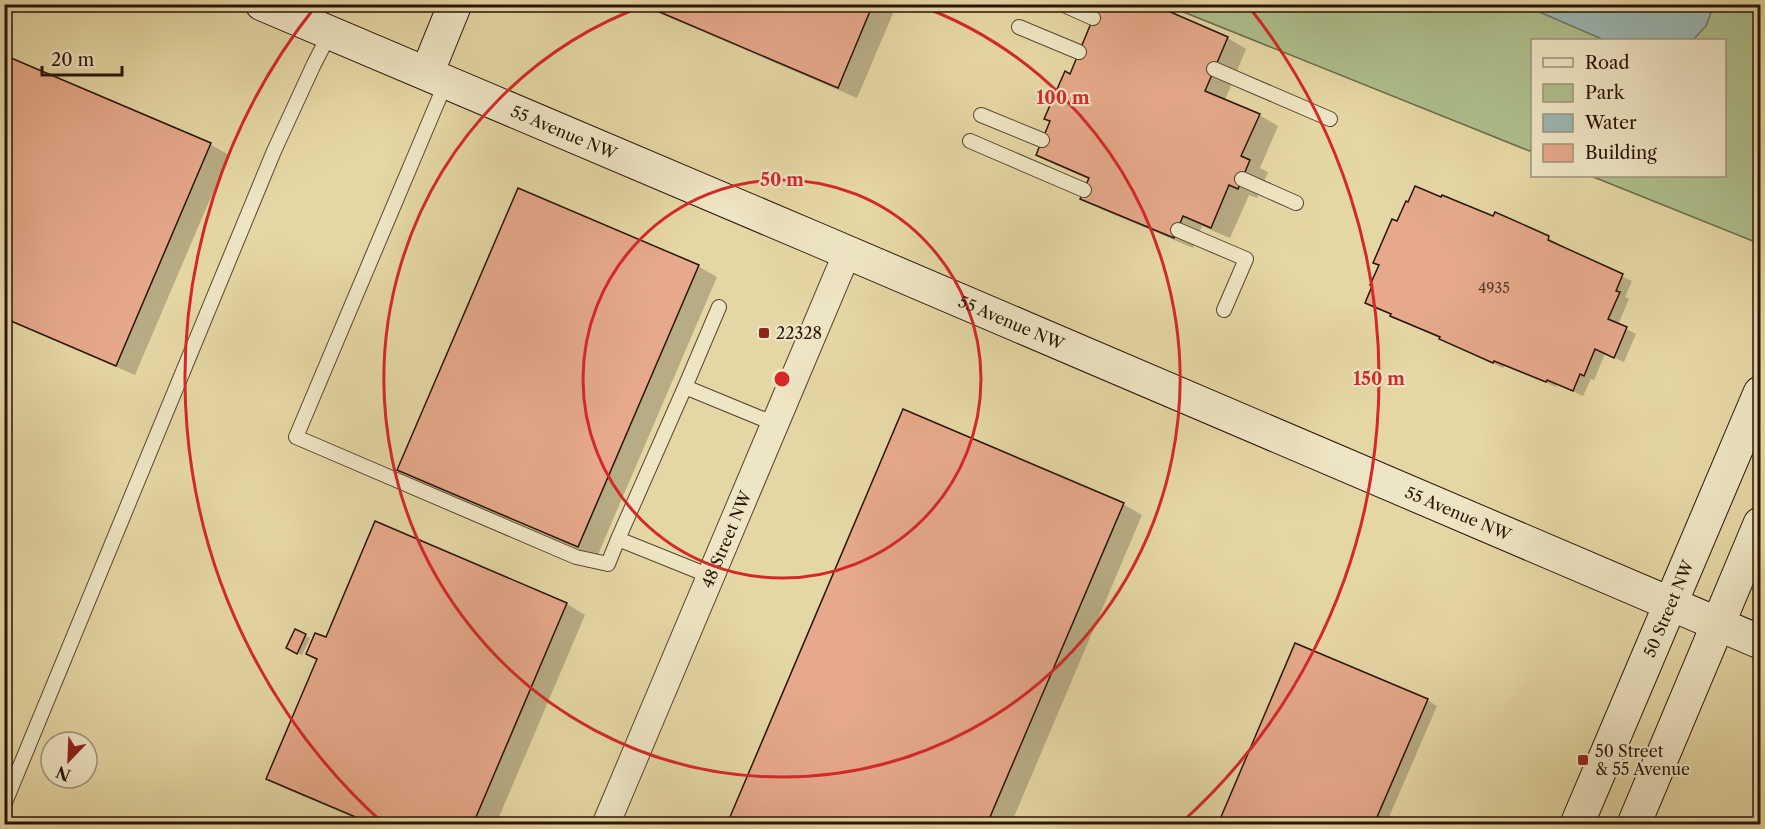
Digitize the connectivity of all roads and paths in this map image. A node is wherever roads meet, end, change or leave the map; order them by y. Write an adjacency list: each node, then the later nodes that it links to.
1 (262, 4): 6 (street, 55 Avenue NW)
2 (456, 4): 9 (street)
3 (1062, 4): 4 (lane)
4 (1094, 18)
5 (1019, 27): 7 (lane)
6 (330, 33): 9 (street, 55 Avenue NW); 30 (lane)
7 (1079, 52)
8 (1214, 69): 11 (lane)
9 (436, 77): 18 (street, 55 Avenue NW); 25 (lane)
10 (981, 115): 12 (lane)
11 (1330, 119)
12 (1042, 140)
13 (970, 141): 15 (lane)
14 (1242, 179): 16 (lane)
15 (1084, 190)
16 (1296, 202)
17 (1178, 230): 20 (lane)
18 (847, 253): 23 (street, 48 Street NW); 27 (street, 55 Avenue NW)
19 (719, 307): 21 (lane)
20 (1224, 310)
21 (685, 387): 23 (lane); 25 (lane)
22 (1761, 393): 27 (street, 50 Street NW)
23 (775, 424): 26 (street, 48 Street NW)
24 (1761, 524): 28 (street)
25 (618, 539): 26 (lane)
26 (710, 576): 31 (street, 48 Street NW)
27 (1670, 604): 28 (street, 55 Avenue NW); 32 (street, 50 Street NW)
28 (1718, 624): 29 (street, 55 Avenue NW); 33 (street)
29 (1761, 642)
30 (4, 805)
31 (606, 825)
32 (1577, 825)
33 (1634, 825)

